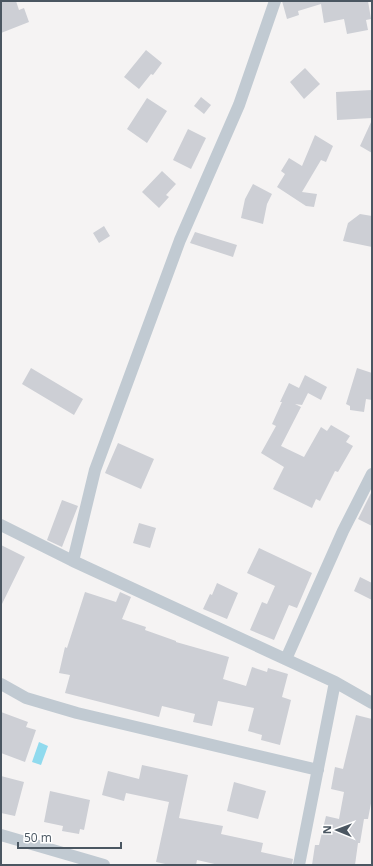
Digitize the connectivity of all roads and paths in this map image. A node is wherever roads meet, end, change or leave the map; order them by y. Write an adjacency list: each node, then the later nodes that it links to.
1 (275, 1): 4 (street)
2 (372, 474): 5 (street)
3 (1, 525): 4 (street)
4 (73, 561): 5 (street)
5 (286, 659): 6 (street)
6 (334, 682): 8 (street); 9 (street)
7 (1, 684): 9 (street)
8 (372, 702)
9 (318, 770): 12 (street)
10 (1, 835): 11 (street)
11 (104, 865)
12 (299, 865)

